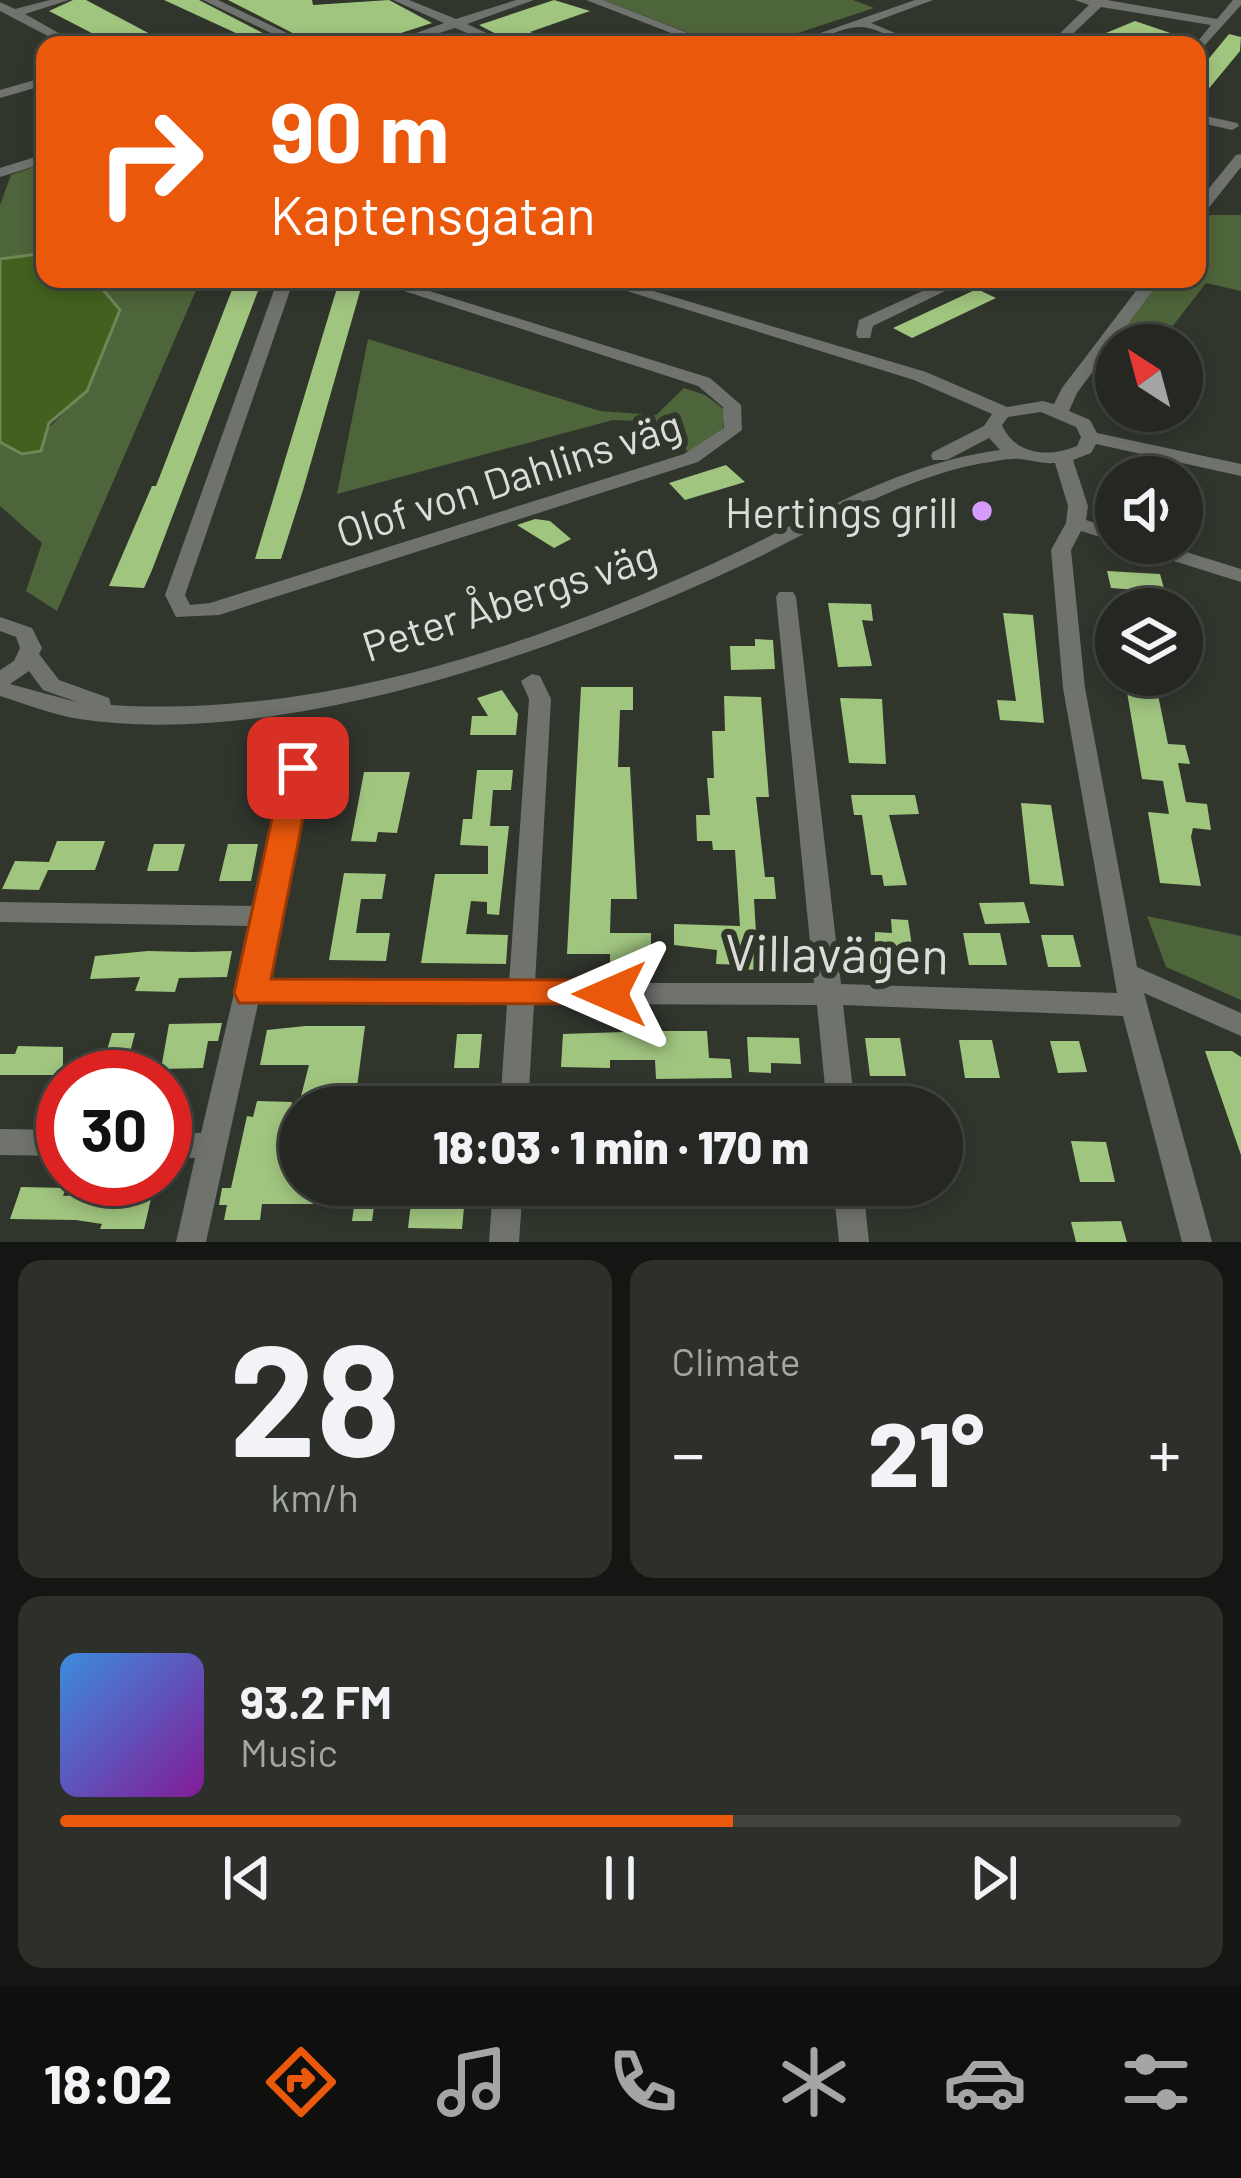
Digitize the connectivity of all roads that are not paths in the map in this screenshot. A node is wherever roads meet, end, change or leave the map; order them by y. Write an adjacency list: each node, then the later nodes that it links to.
1 (63, 0): 11 (street)
2 (209, 0): 16 (street)
3 (399, 0): 13 (street)
4 (528, 0): 13 (street)
5 (592, 0): 19 (street)
6 (927, 0): 12 (street)
7 (1081, 0): 9 (street)
8 (1239, 0): 14 (street)
9 (1099, 2): 14 (street); 22 (street)
10 (0, 6): 11 (street)
11 (7, 15): 15 (street)
12 (859, 22): 20 (street); 21 (street)
13 (455, 23): 17 (street); 18 (street)
14 (1220, 23): 23 (street)
15 (54, 36)
16 (287, 36)
17 (416, 36)
18 (486, 36)
19 (689, 36)
20 (818, 36)
21 (895, 36)
22 (1063, 36)
23 (1206, 39)
24 (36, 84): 25 (street)
25 (0, 94)
26 (1206, 120): 27 (street)
27 (1238, 128)
28 (36, 155): 30 (street)
29 (36, 157): 32 (street)
30 (0, 158)
31 (1241, 158): 33 (street)
32 (0, 173)
33 (1206, 202)
34 (283, 288): 35 (street, Olof von Dahlins väg)
35 (404, 288)
36 (626, 288): 41 (street)
37 (943, 288): 39 (street)
38 (1146, 288): 40 (street)
39 (864, 334)
40 (1061, 410): 41 (street); 42 (street)
41 (999, 420): 43 (street); 52 (street, Peter Åbergs väg)
42 (1090, 437): 44 (street); 45 (street)
43 (1021, 453): 44 (street, Peter Åbergs väg); 54 (street, Peter Åbergs väg)
44 (1063, 458): 46 (street)
45 (1241, 470)
46 (1076, 523): 47 (street); 58 (street)
47 (1095, 529)
48 (1203, 564): 49 (street)
49 (1241, 576)
50 (786, 597): 61 (street)
51 (0, 624): 52 (street, Peter Åbergs väg)
52 (29, 656): 54 (street, Peter Åbergs väg)
53 (532, 681): 60 (street)
54 (0, 685)
55 (298, 768): 57 (street)
56 (0, 912): 57 (street)
57 (266, 916): 59 (street)
58 (1125, 974): 62 (street); 63 (street)
59 (251, 993): 60 (street, Villavägen); 69 (street)
60 (521, 994): 61 (street, Villavägen); 64 (street)
61 (830, 994): 62 (street, Villavägen); 65 (street)
62 (1133, 1005): 75 (street)
63 (1241, 1025)
64 (515, 1086)
65 (839, 1086)
66 (0, 1142): 67 (street)
67 (36, 1143)
68 (192, 1146): 69 (street)
69 (213, 1146): 72 (street)
70 (507, 1206): 73 (street)
71 (850, 1206): 74 (street)
72 (191, 1242)
73 (504, 1242)
74 (854, 1242)
75 (1197, 1242)

